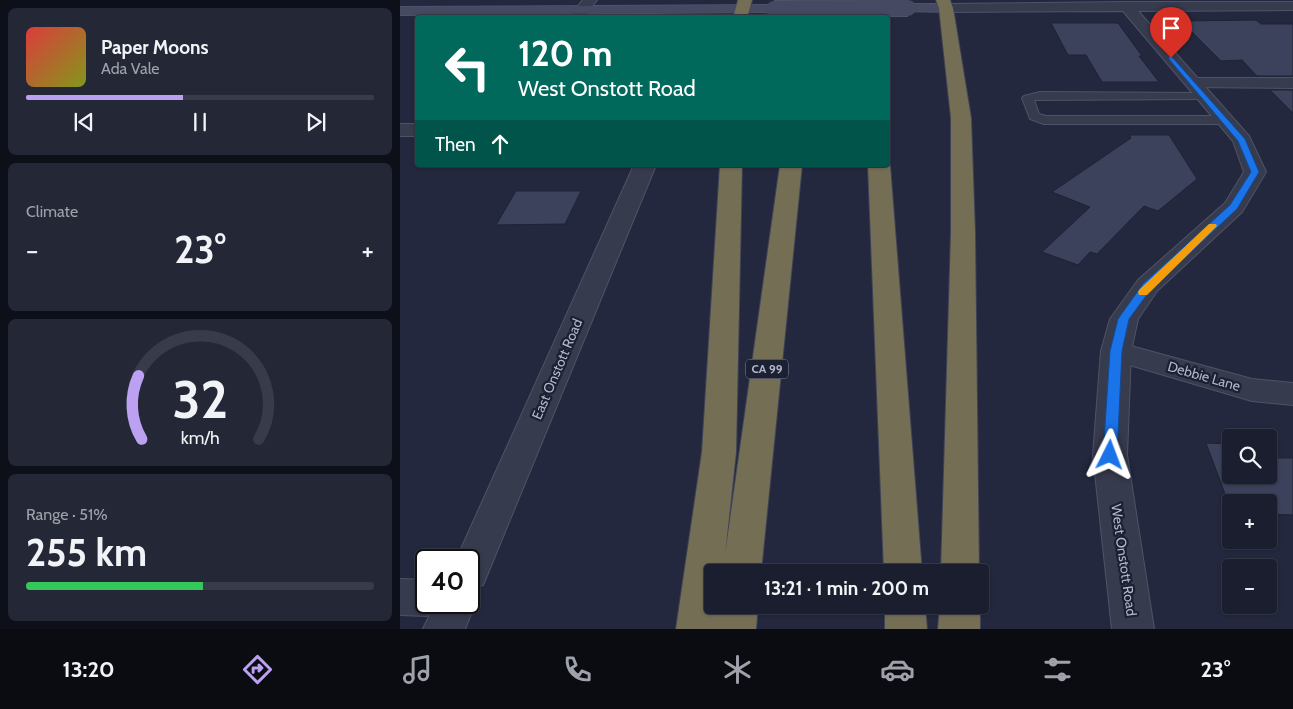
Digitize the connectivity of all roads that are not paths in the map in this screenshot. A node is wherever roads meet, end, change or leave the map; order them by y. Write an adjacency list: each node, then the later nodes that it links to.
1 (590, 0): 9 (street)
2 (811, 0): 10 (highway)
3 (870, 0): 11 (highway)
4 (945, 4): 5 (street); 7 (main road, bridge); 26 (highway)
5 (1126, 6): 6 (street); 13 (street, West Onstott Road)
6 (1293, 6)
7 (742, 9): 9 (main road)
8 (400, 11): 9 (main road)
9 (577, 14)
10 (809, 15)
11 (871, 15)
12 (1293, 83): 13 (street)
13 (1199, 90): 14 (street, West Onstott Road); 14 (lane)
14 (1225, 120): 21 (street, West Onstott Road)
15 (400, 130): 16 (street)
16 (415, 130)
17 (644, 167): 23 (street, East Onstott Road)
18 (731, 167): 34 (highway)
19 (791, 167): 24 (highway, CA 99)
20 (879, 167): 25 (highway)
21 (1116, 351): 22 (street, Debbie Lane); 38 (street, West Onstott Road)
22 (1293, 394)
23 (479, 549)
24 (743, 564)
25 (903, 564)
26 (960, 564)
27 (400, 598): 28 (street)
28 (415, 598)
29 (451, 614): 33 (street)
30 (737, 614): 35 (highway)
31 (905, 614): 36 (highway)
32 (960, 614): 37 (highway)
33 (444, 629)
34 (697, 629)
35 (735, 629)
36 (906, 629)
37 (959, 629)
38 (1133, 629)

